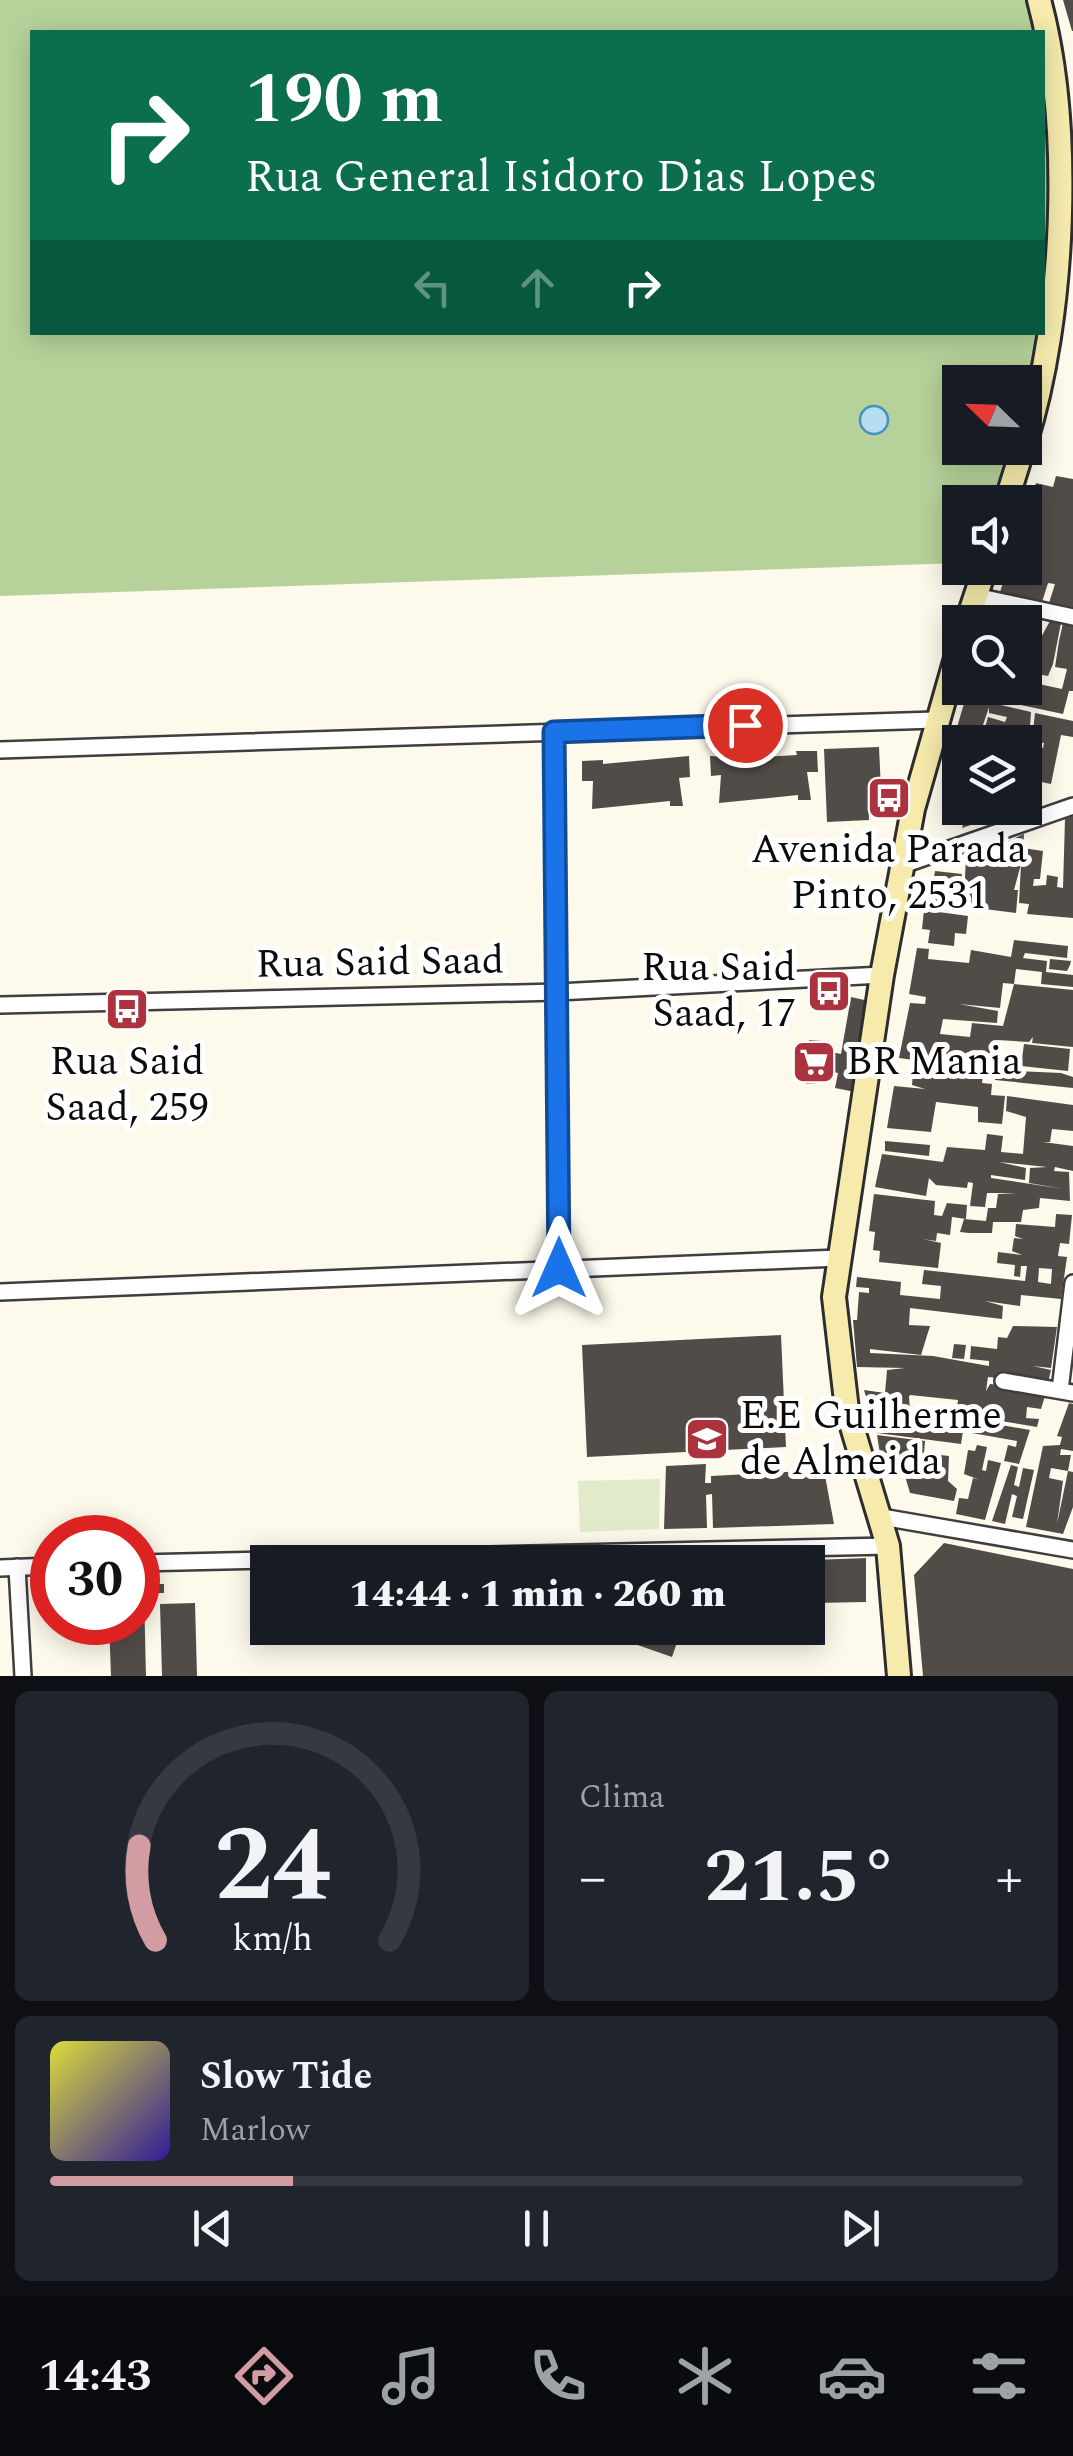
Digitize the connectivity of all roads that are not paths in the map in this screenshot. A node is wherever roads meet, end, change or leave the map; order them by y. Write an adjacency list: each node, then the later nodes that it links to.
1 (1039, 0): 2 (main road)
2 (1066, 306): 3 (main road)
3 (1042, 389)
4 (980, 585): 5 (main road)
5 (976, 596): 6 (main road); 7 (street)
6 (973, 605)
7 (1073, 617)
8 (942, 701): 9 (main road)
9 (936, 720): 10 (street); 13 (main road)
10 (554, 732): 11 (street); 15 (street)
11 (0, 750)
12 (1073, 806): 13 (street)
13 (906, 864): 14 (main road)
14 (882, 974): 15 (street, Rua Said Saad); 17 (main road)
15 (558, 992): 16 (street, Rua Said Saad); 18 (street)
16 (0, 1005)
17 (839, 1258): 18 (street); 23 (main road)
18 (559, 1268): 20 (street)
19 (1073, 1283): 22 (street)
20 (0, 1292)
21 (1003, 1381): 22 (street)
22 (1067, 1392)
23 (882, 1517): 24 (main road); 25 (street)
24 (888, 1546): 26 (street); 29 (main road)
25 (1073, 1550)
26 (160, 1563)
27 (8, 1567): 28 (street)
28 (23, 1676)
29 (899, 1676)

